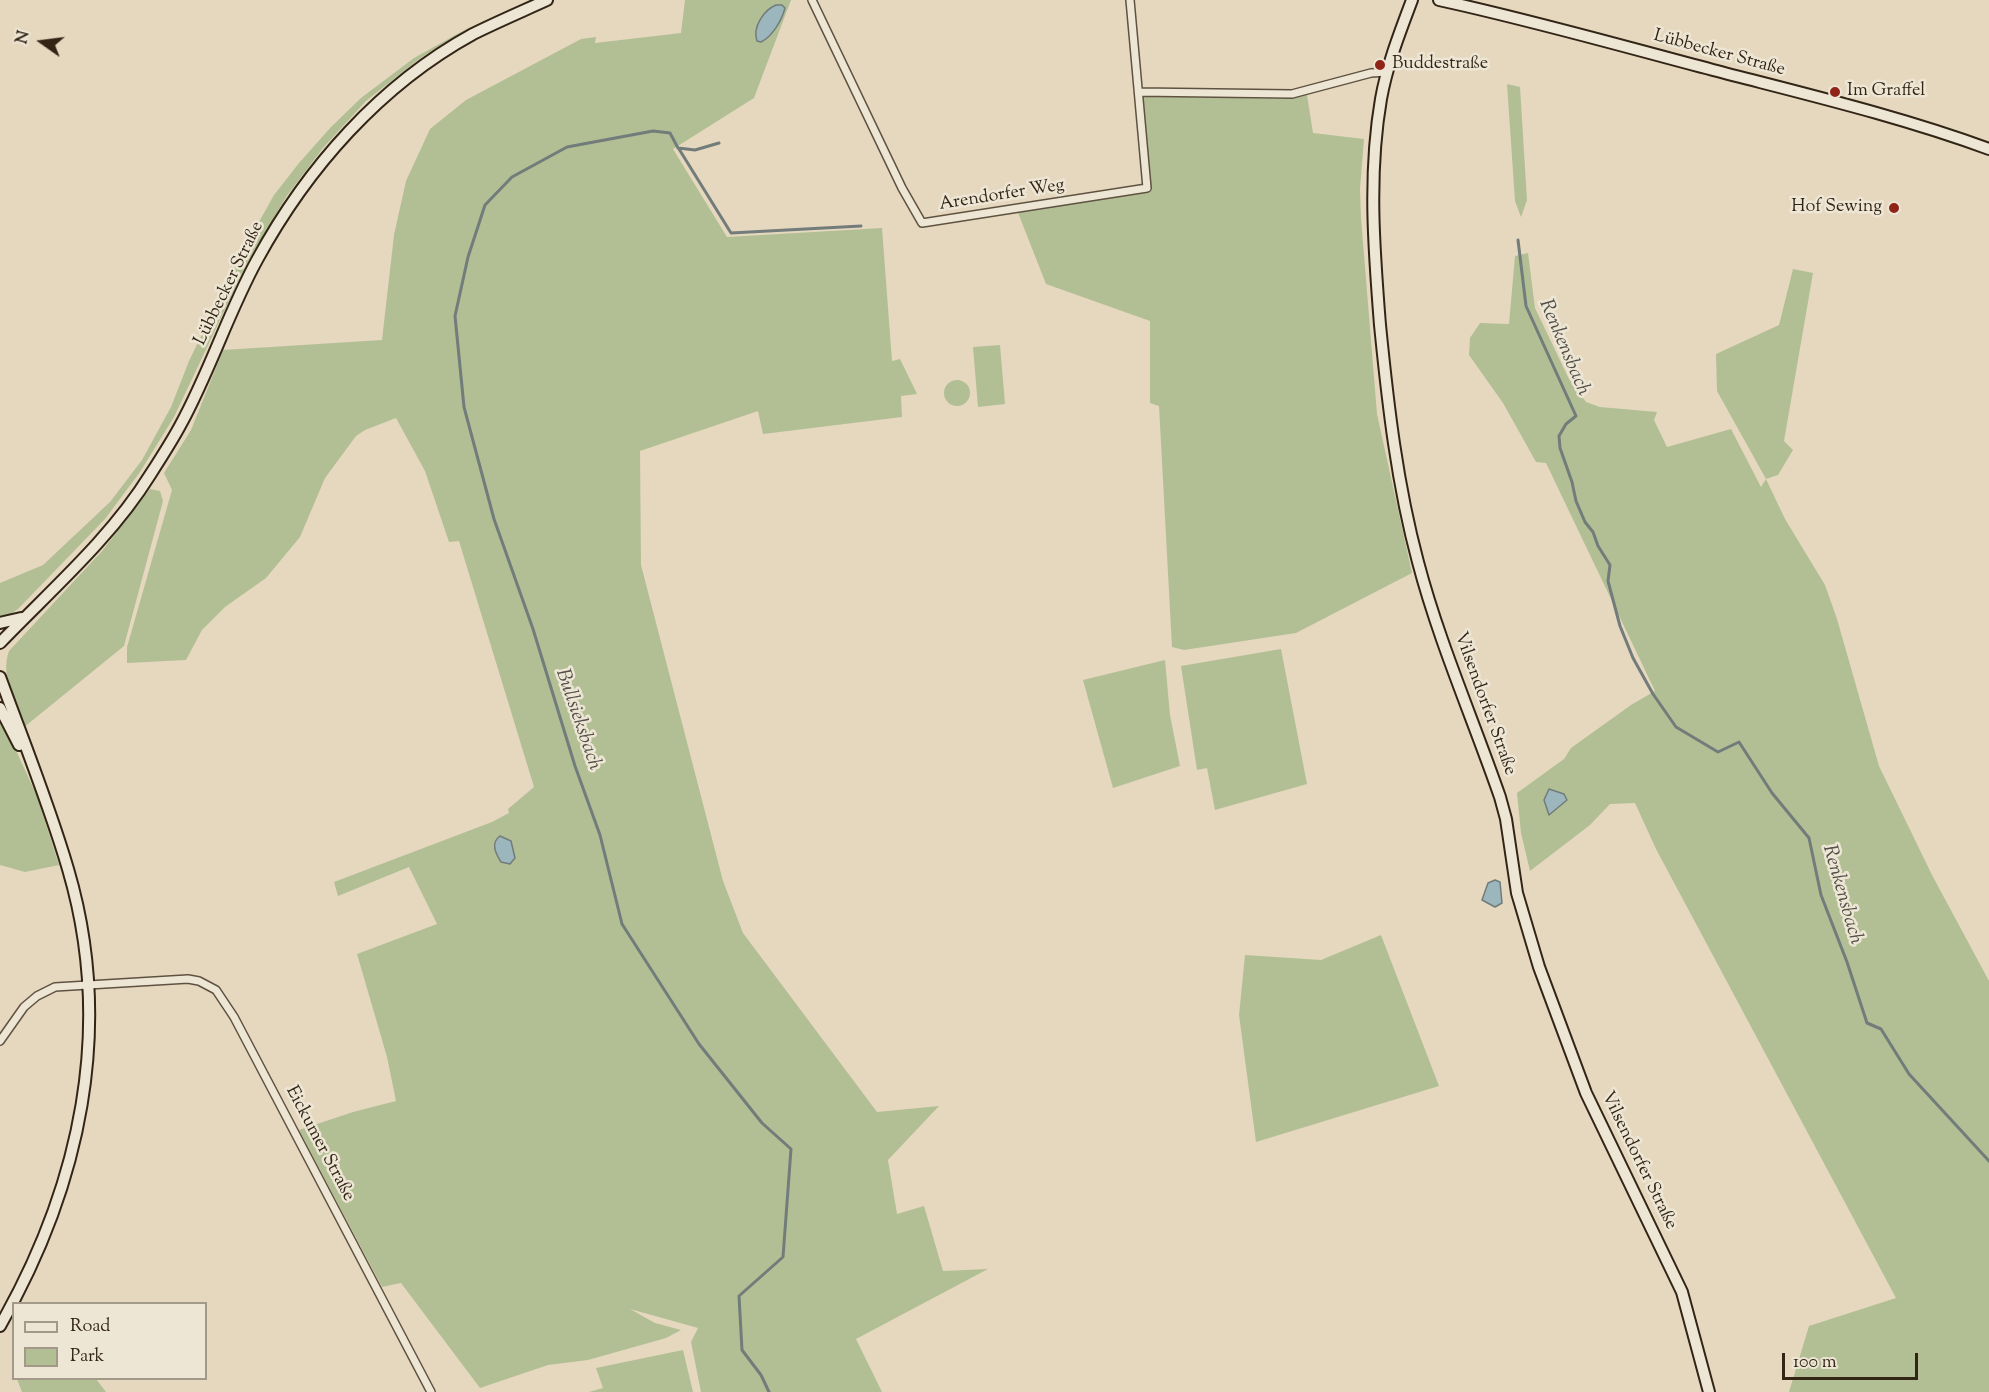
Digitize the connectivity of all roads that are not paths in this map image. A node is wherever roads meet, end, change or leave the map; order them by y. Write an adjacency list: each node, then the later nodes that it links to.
1 (547, 0): 9 (main road, Lübbecker Straße)
2 (812, 0): 7 (street, Arendorfer Weg)
3 (1130, 0): 7 (street, Arendorfer Weg)
4 (1412, 0): 6 (main road, Vilsendorfer Straße)
5 (1439, 0): 8 (main road, Lübbecker Straße)
6 (1387, 72): 7 (street); 21 (main road, Vilsendorfer Straße)
7 (1139, 92)
8 (1989, 149)
9 (24, 617): 10 (main road); 11 (main road, Lübbecker Straße)
10 (0, 623)
11 (0, 643)
12 (0, 677): 14 (main road)
13 (0, 708): 14 (main road)
14 (41, 790): 15 (main road)
15 (88, 984): 16 (street, Eickumer Straße); 17 (main road); 20 (street, Eickumer Straße)
16 (0, 1041)
17 (13, 1302)
18 (12, 1303): 19 (main road)
19 (0, 1326)
20 (431, 1392)
21 (1709, 1392)

